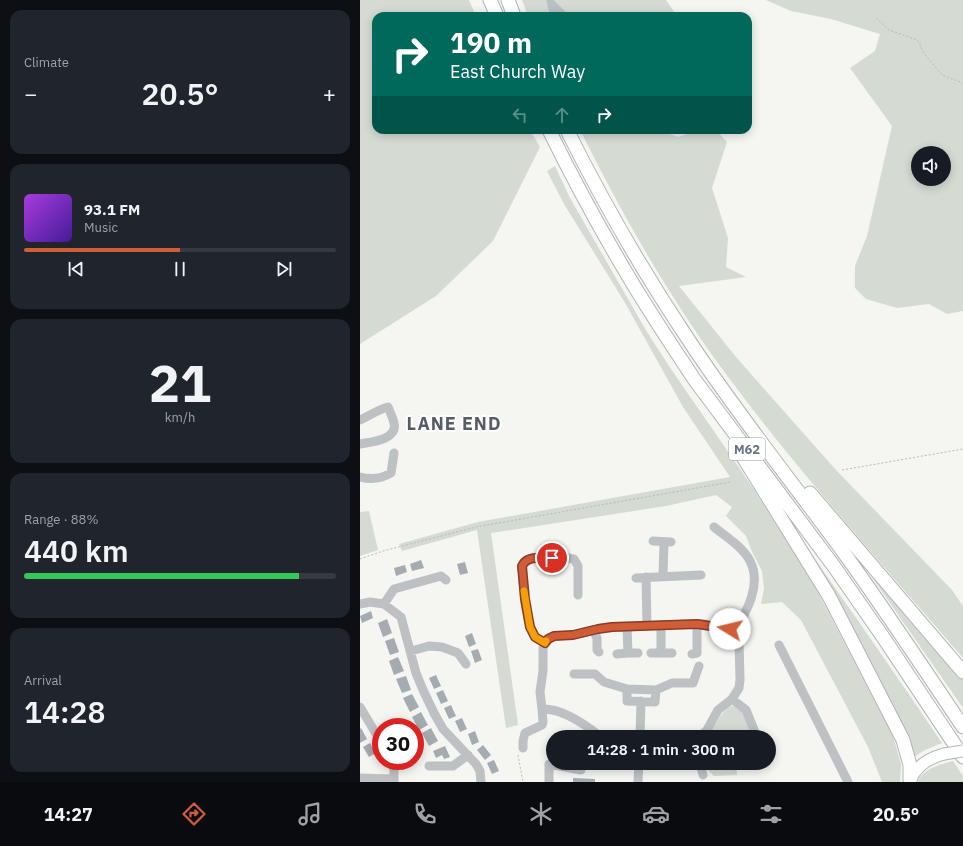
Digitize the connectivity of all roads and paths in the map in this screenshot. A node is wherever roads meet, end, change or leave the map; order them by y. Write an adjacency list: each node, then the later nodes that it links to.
1 (490, 0): 3 (highway)
2 (508, 0): 4 (highway)
3 (495, 12)
4 (512, 12)
5 (876, 18): 6 (path)
6 (963, 83)
7 (551, 134): 9 (highway, M62)
8 (569, 134): 10 (highway, M62)
9 (694, 379): 65 (highway, M62); 74 (highway, M62)
10 (736, 407): 48 (highway, M62); 57 (highway, M62)
11 (360, 420): 12 (street)
12 (360, 444)
13 (963, 449): 15 (path)
14 (394, 453): 16 (street)
15 (842, 470)
16 (360, 477)
17 (731, 482): 22 (path)
18 (713, 526): 36 (street)
19 (653, 541): 24 (street)
20 (552, 548): 21 (street)
21 (552, 558): 28 (street); 37 (street)
22 (360, 559)
23 (701, 575): 24 (street)
24 (668, 576): 25 (street)
25 (646, 577): 26 (street); 33 (street)
26 (636, 578)
27 (446, 580): 30 (street)
28 (578, 595)
29 (360, 604): 30 (street)
30 (384, 604): 39 (street)
31 (697, 624): 32 (street); 36 (street); 44 (street)
32 (661, 625): 33 (street); 43 (street)
33 (647, 626): 34 (street)
34 (627, 627): 35 (street); 41 (street)
35 (593, 630): 37 (street); 40 (street)
36 (735, 631): 52 (street)
37 (545, 643): 55 (street)
38 (779, 645): 79 (street)
39 (411, 651): 46 (street); 64 (street)
40 (599, 652)
41 (628, 653): 42 (street); 45 (street)
42 (638, 653)
43 (672, 653)
44 (698, 653)
45 (617, 654)
46 (466, 664)
47 (699, 666): 51 (street)
48 (963, 672)
49 (574, 674): 50 (street)
50 (627, 689): 51 (street); 53 (street)
51 (656, 690): 53 (street)
52 (732, 699): 60 (street); 61 (street)
53 (641, 701): 59 (street)
54 (360, 707): 56 (street)
55 (542, 709): 58 (street); 62 (street)
56 (372, 727)
57 (963, 727)
58 (591, 730)
59 (640, 730)
60 (707, 730)
61 (754, 730)
62 (523, 750): 76 (path)
63 (963, 751): 74 (main road, bridge)
64 (468, 755): 66 (street); 75 (street)
65 (963, 758)
66 (429, 766)
67 (394, 770): 73 (street)
68 (549, 770): 77 (street)
69 (639, 770): 78 (street)
70 (702, 770): 71 (street)
71 (703, 776)
72 (360, 778): 73 (street)
73 (394, 781)
74 (910, 781)
75 (481, 782)
76 (523, 782)
77 (549, 782)
78 (638, 782)
79 (848, 782)

